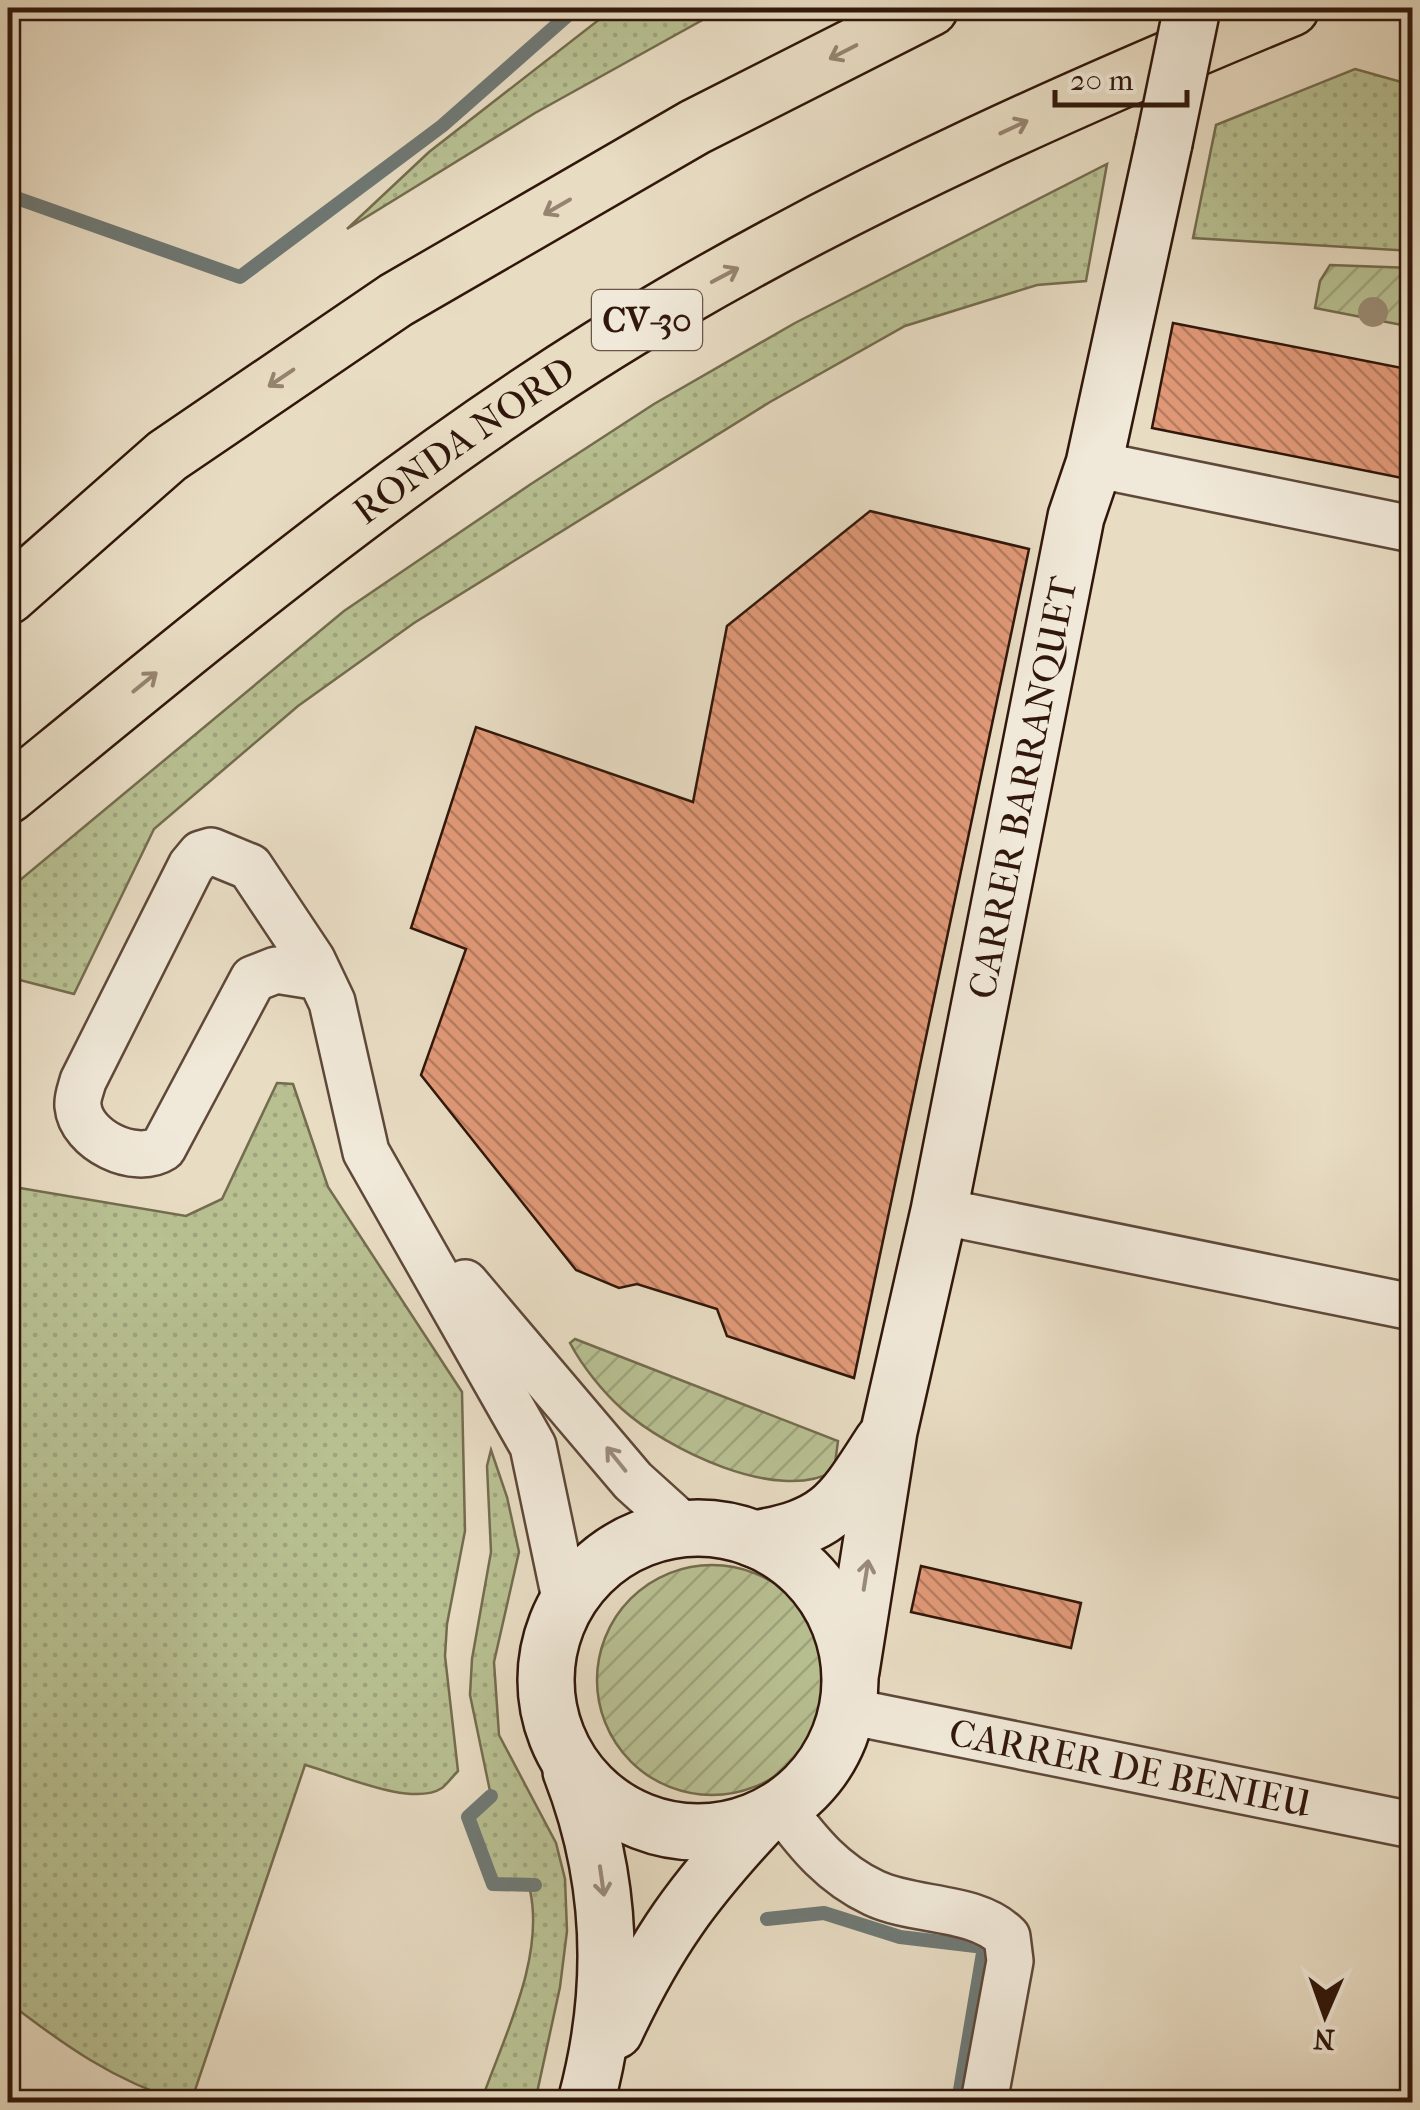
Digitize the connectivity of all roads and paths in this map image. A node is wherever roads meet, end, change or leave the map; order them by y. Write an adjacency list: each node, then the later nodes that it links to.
1 (930, 8): 6 (highway, one-way to 6)
2 (1192, 8): 4 (street, CARRER BARRANQUET, bridge)
3 (1291, 8): 7 (highway, RONDA NORD / CV-30, one-way to 3)
4 (1094, 464): 5 (street); 10 (street, CARRER BARRANQUET)
5 (1412, 529)
6 (8, 596)
7 (8, 794)
8 (320, 977): 8 (street); 9 (street)
9 (386, 1190): 13 (street, one-way to 9); 15 (street)
10 (939, 1211): 11 (street); 12 (street, CARRER BARRANQUET)
11 (1412, 1308)
12 (889, 1432): 14 (street); 16 (street, CARRER BARRANQUET, one-way to 12)
13 (684, 1528): 14 (street); 15 (street)
14 (754, 1538): 16 (street)
15 (566, 1602): 17 (street)
16 (849, 1691): 18 (street); 19 (street, CARRER DE BENIEU)
17 (564, 1755): 18 (street); 20 (street, one-way to 20)
18 (771, 1814): 20 (street); 21 (street)
19 (1412, 1826)
20 (589, 2091)
21 (984, 2102)

